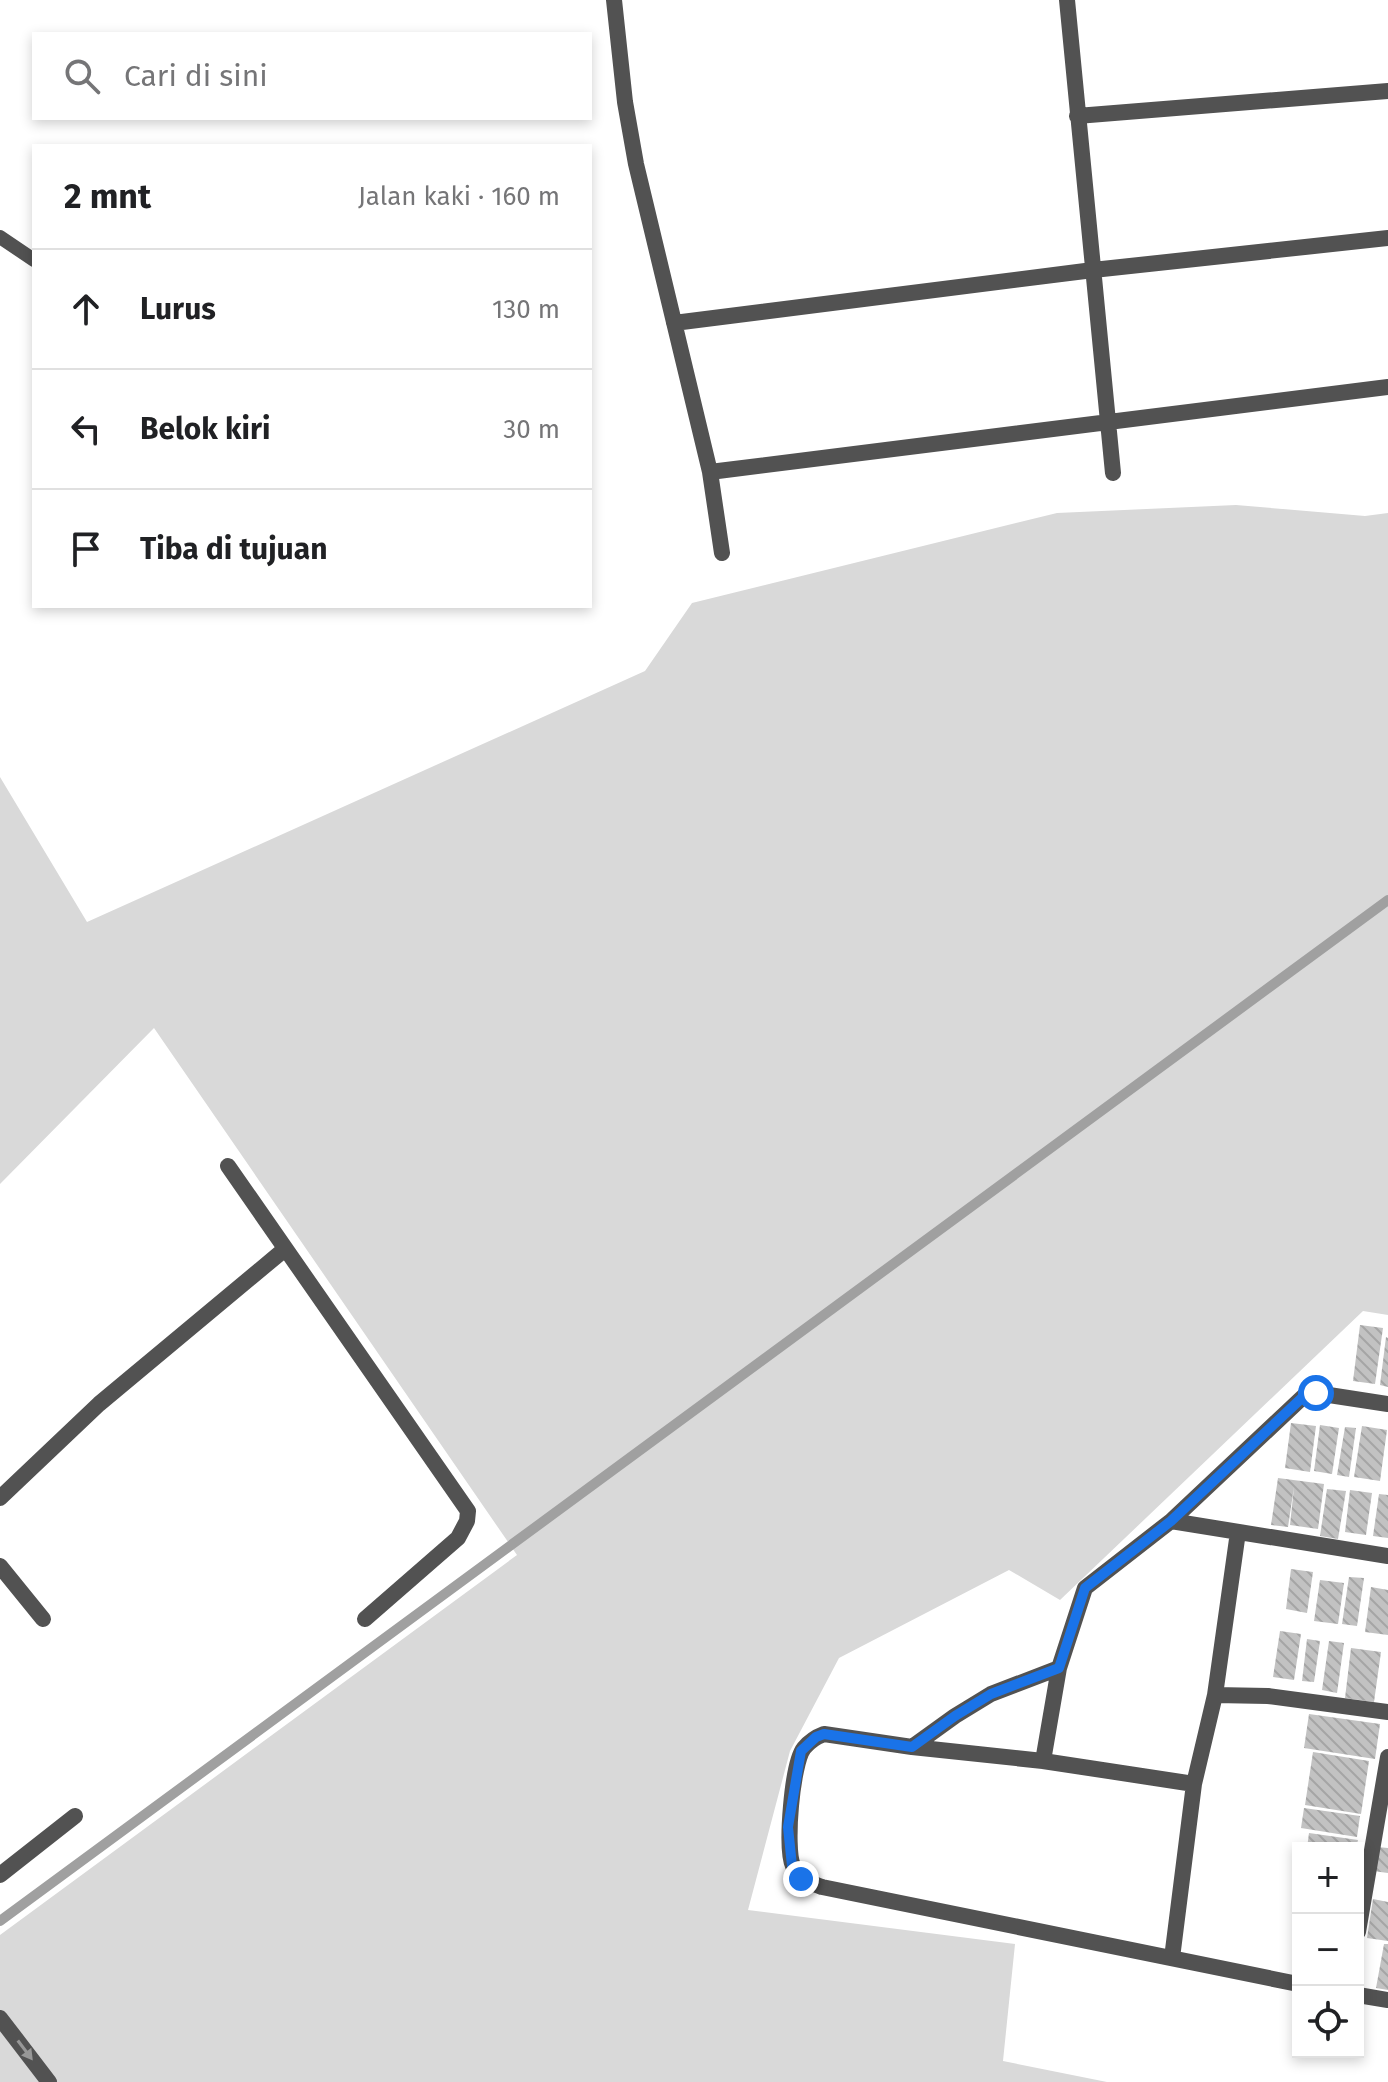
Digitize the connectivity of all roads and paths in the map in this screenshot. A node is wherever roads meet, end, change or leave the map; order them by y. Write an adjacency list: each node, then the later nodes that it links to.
1 (614, 0): 9 (street)
2 (1067, 0): 4 (street)
3 (1388, 91): 4 (street)
4 (1077, 116): 8 (street)
5 (0, 237): 7 (lane)
6 (1388, 238): 8 (street)
7 (32, 259)
8 (1093, 270): 9 (street); 11 (street)
9 (674, 323): 12 (street)
10 (1388, 387): 11 (street)
11 (1109, 422): 12 (street); 13 (street)
12 (710, 472): 14 (street)
13 (1113, 473)
14 (722, 553)
15 (228, 1166): 16 (street)
16 (285, 1249): 18 (street); 24 (street)
17 (1388, 1404): 19 (street)
18 (0, 1498)
19 (1171, 1521): 20 (street); 25 (street)
20 (1238, 1532): 21 (street); 26 (street)
21 (1388, 1556)
22 (0, 1566): 23 (street)
23 (43, 1619)
24 (365, 1619)
25 (1059, 1668): 28 (street); 30 (street)
26 (1215, 1695): 27 (street); 31 (street)
27 (1388, 1712)
28 (912, 1747): 30 (street); 35 (street)
29 (1388, 1757): 34 (street)
30 (1043, 1761): 31 (street)
31 (1194, 1784): 35 (street)
32 (75, 1816): 33 (street)
33 (0, 1875)
34 (1361, 1914)
35 (1172, 1958): 36 (street)
36 (1292, 1983)
37 (1364, 1996): 38 (street)
38 (1388, 2000)
39 (0, 2018): 40 (street, one-way to 40)
40 (49, 2082)

